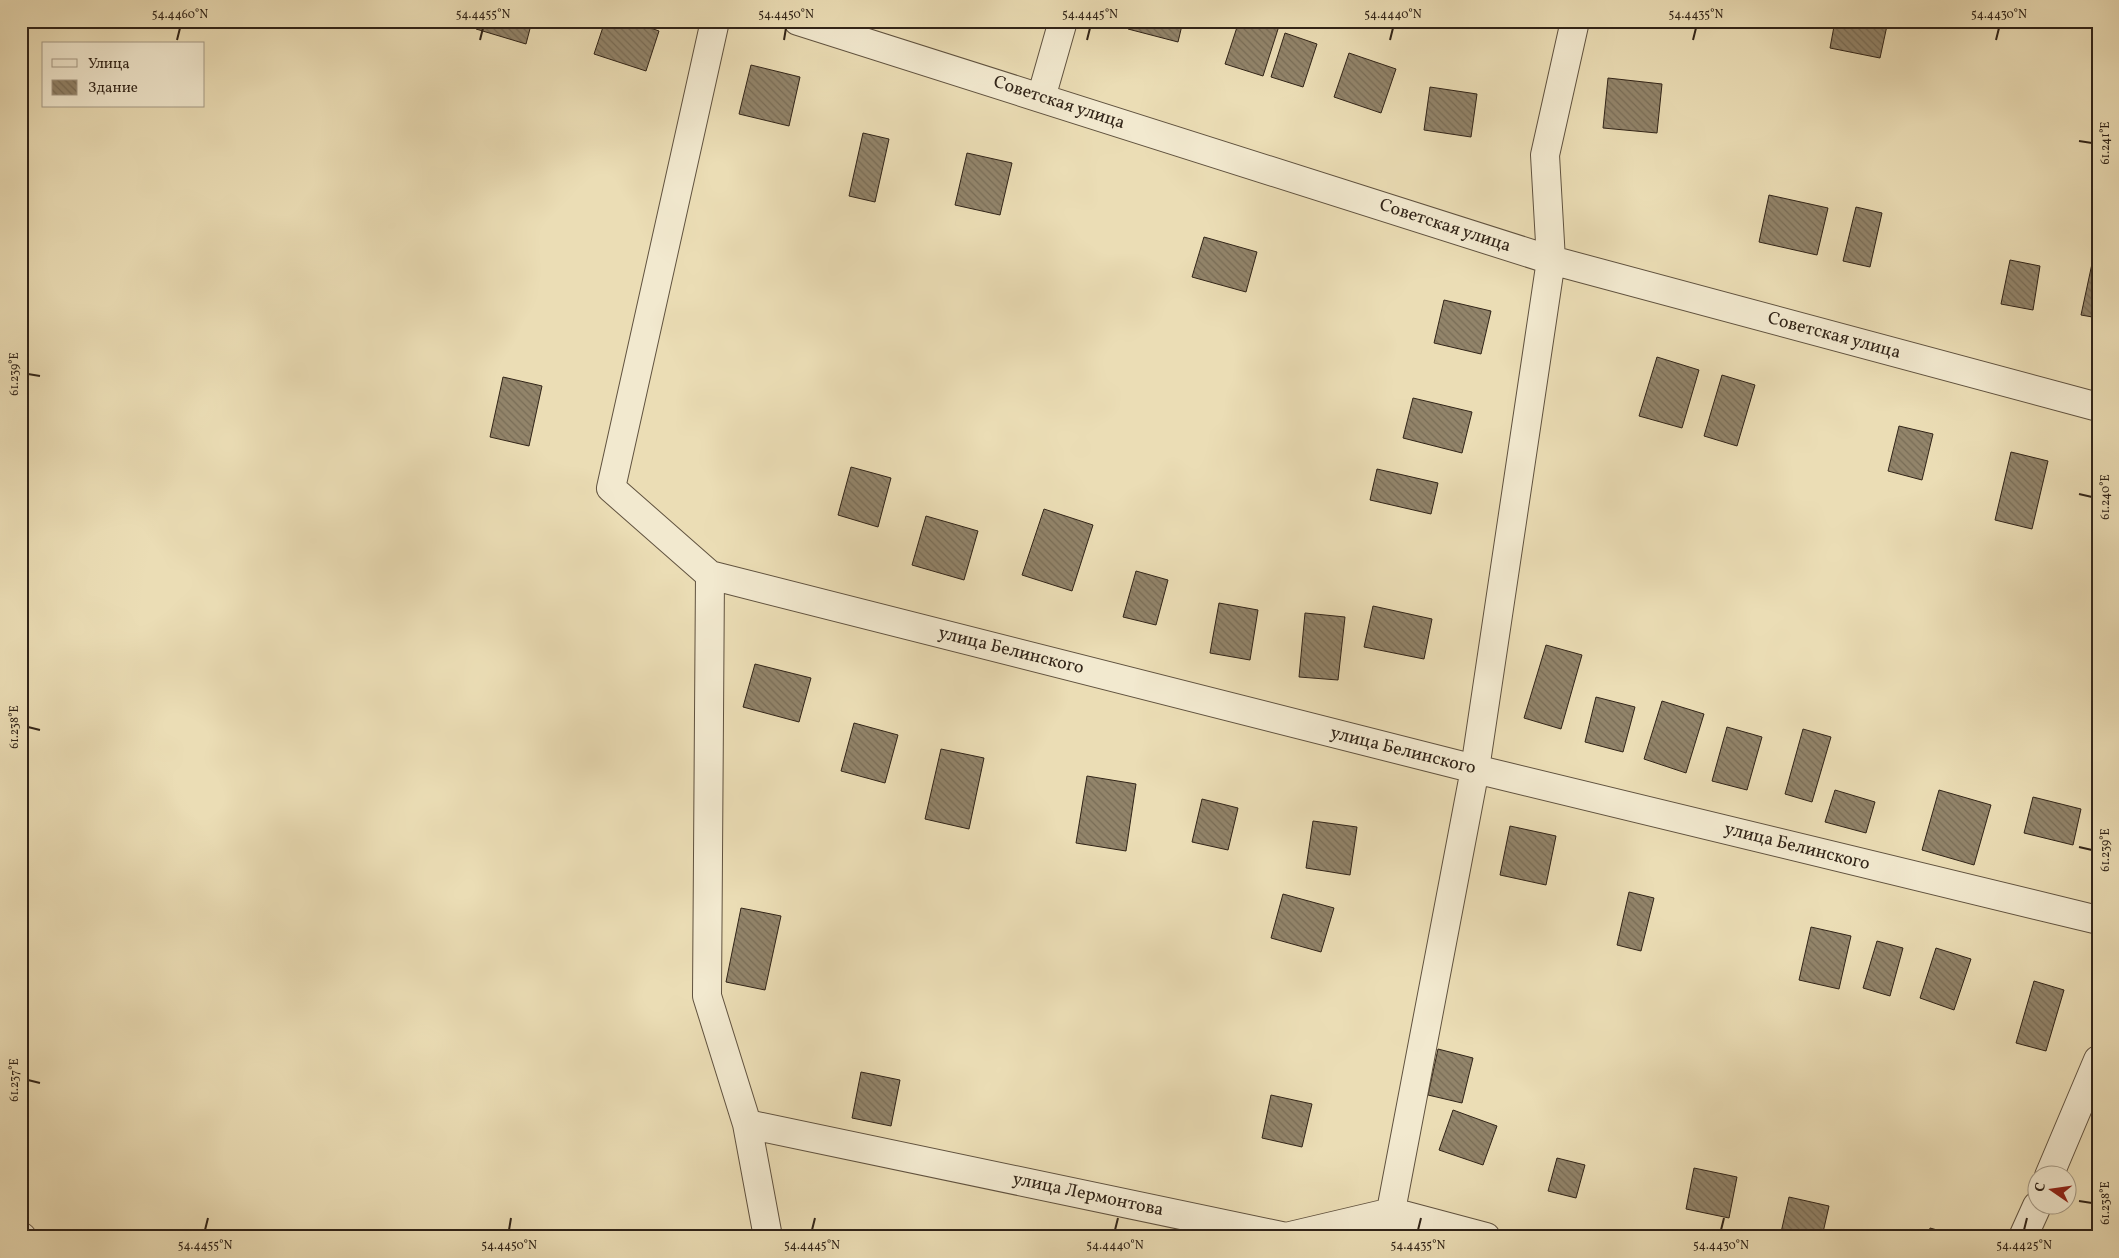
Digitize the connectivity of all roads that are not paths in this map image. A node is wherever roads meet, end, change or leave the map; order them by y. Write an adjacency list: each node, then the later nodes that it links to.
1 (715, 21): 8 (street)
2 (798, 21): 5 (street, Советская улица)
3 (1063, 21): 5 (street)
4 (1575, 21): 6 (street)
5 (1041, 98): 6 (street, Советская улица)
6 (1551, 260): 7 (street, Советская улица); 9 (street)
7 (2098, 407)
8 (710, 575): 9 (street, улица Белинского); 12 (street)
9 (1475, 769): 10 (street, улица Белинского); 15 (street)
10 (2098, 920)
11 (2098, 1060): 13 (street)
12 (746, 1124): 15 (street, улица Лермонтова); 16 (street)
13 (2053, 1166)
14 (2032, 1216): 18 (street)
15 (1389, 1225): 17 (street, улица Лермонтова)
16 (768, 1237)
17 (1486, 1237)
18 (2023, 1237)

